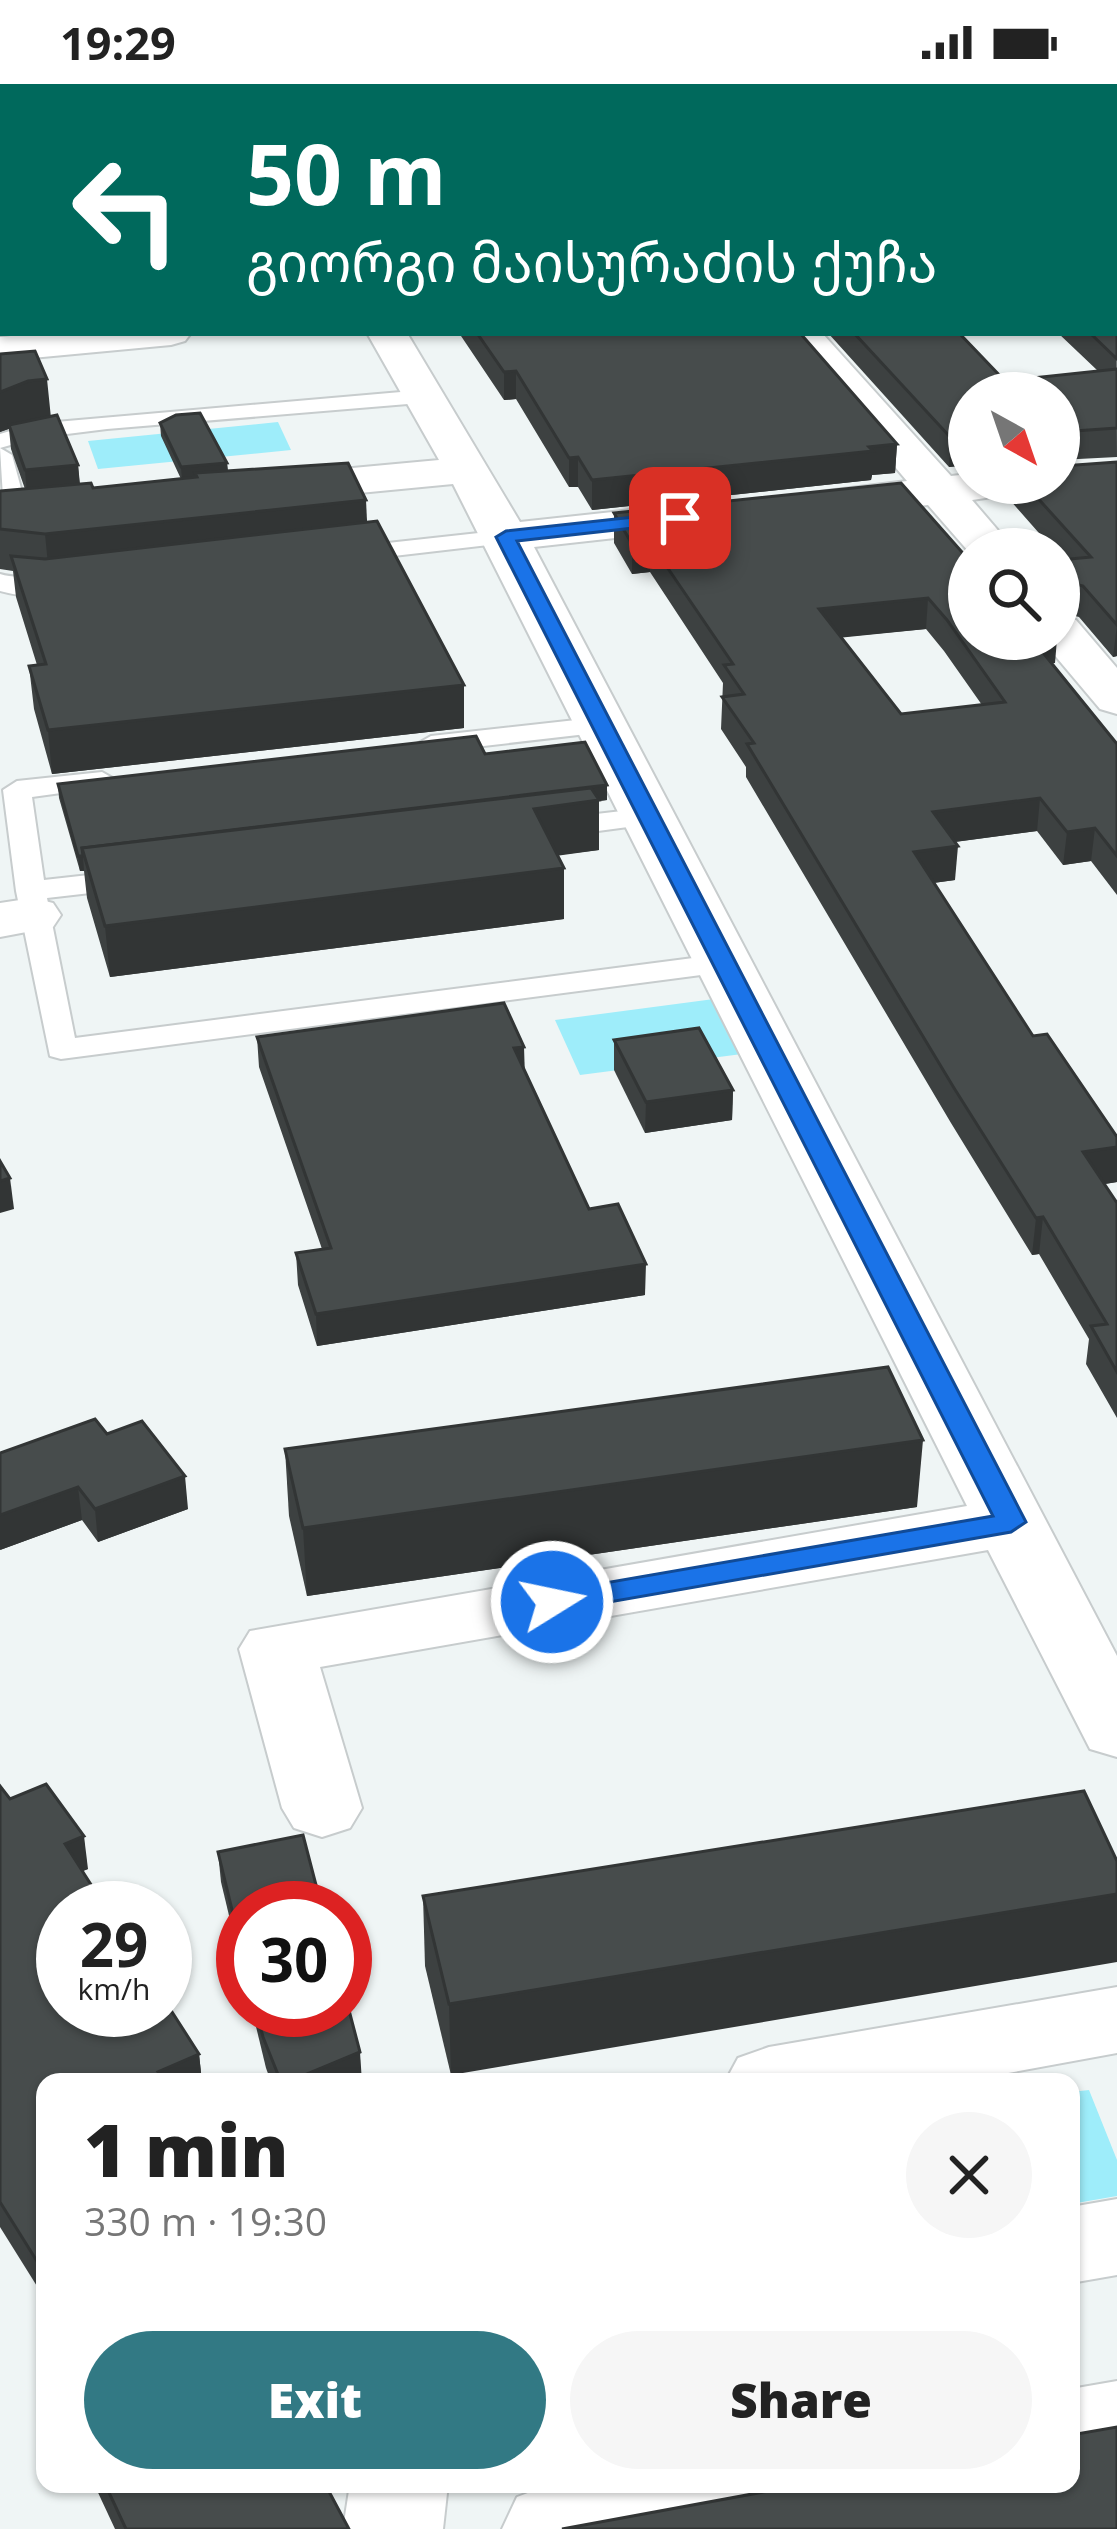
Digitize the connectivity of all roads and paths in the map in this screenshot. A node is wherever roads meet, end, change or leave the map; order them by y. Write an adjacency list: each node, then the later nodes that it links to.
1 (125, 336): 4 (street)
2 (389, 336): 5 (street)
3 (804, 336): 10 (street)
4 (19, 343)
5 (424, 397): 6 (lane); 8 (street)
6 (0, 442)
7 (0, 455): 13 (lane)
8 (466, 470): 11 (street); 15 (street)
9 (948, 489): 10 (street)
10 (941, 490): 14 (street); 15 (street)
11 (229, 493)
12 (64, 509): 13 (street)
13 (8, 515)
14 (973, 528)
15 (506, 537): 16 (lane); 21 (street)
16 (319, 558)
17 (0, 582): 18 (lane)
18 (94, 584)
19 (1080, 655): 20 (street)
20 (1117, 699)
21 (603, 725): 22 (lane); 24 (street)
22 (392, 748)
23 (134, 777): 27 (lane)
24 (648, 817): 25 (lane); 28 (street)
25 (530, 831)
26 (174, 874): 27 (lane)
27 (21, 909): 28 (lane)
28 (724, 963): 29 (street)
29 (1011, 1522): 30 (street); 31 (street)
30 (1117, 1730)
31 (322, 1808)
32 (1117, 2020): 33 (street)
33 (820, 2073)
34 (1117, 2237): 35 (street)
35 (1080, 2244)
36 (1117, 2423): 37 (street)
37 (1080, 2430)
38 (398, 2493): 40 (street)
39 (744, 2493): 41 (street)
40 (393, 2529)
41 (552, 2529)

